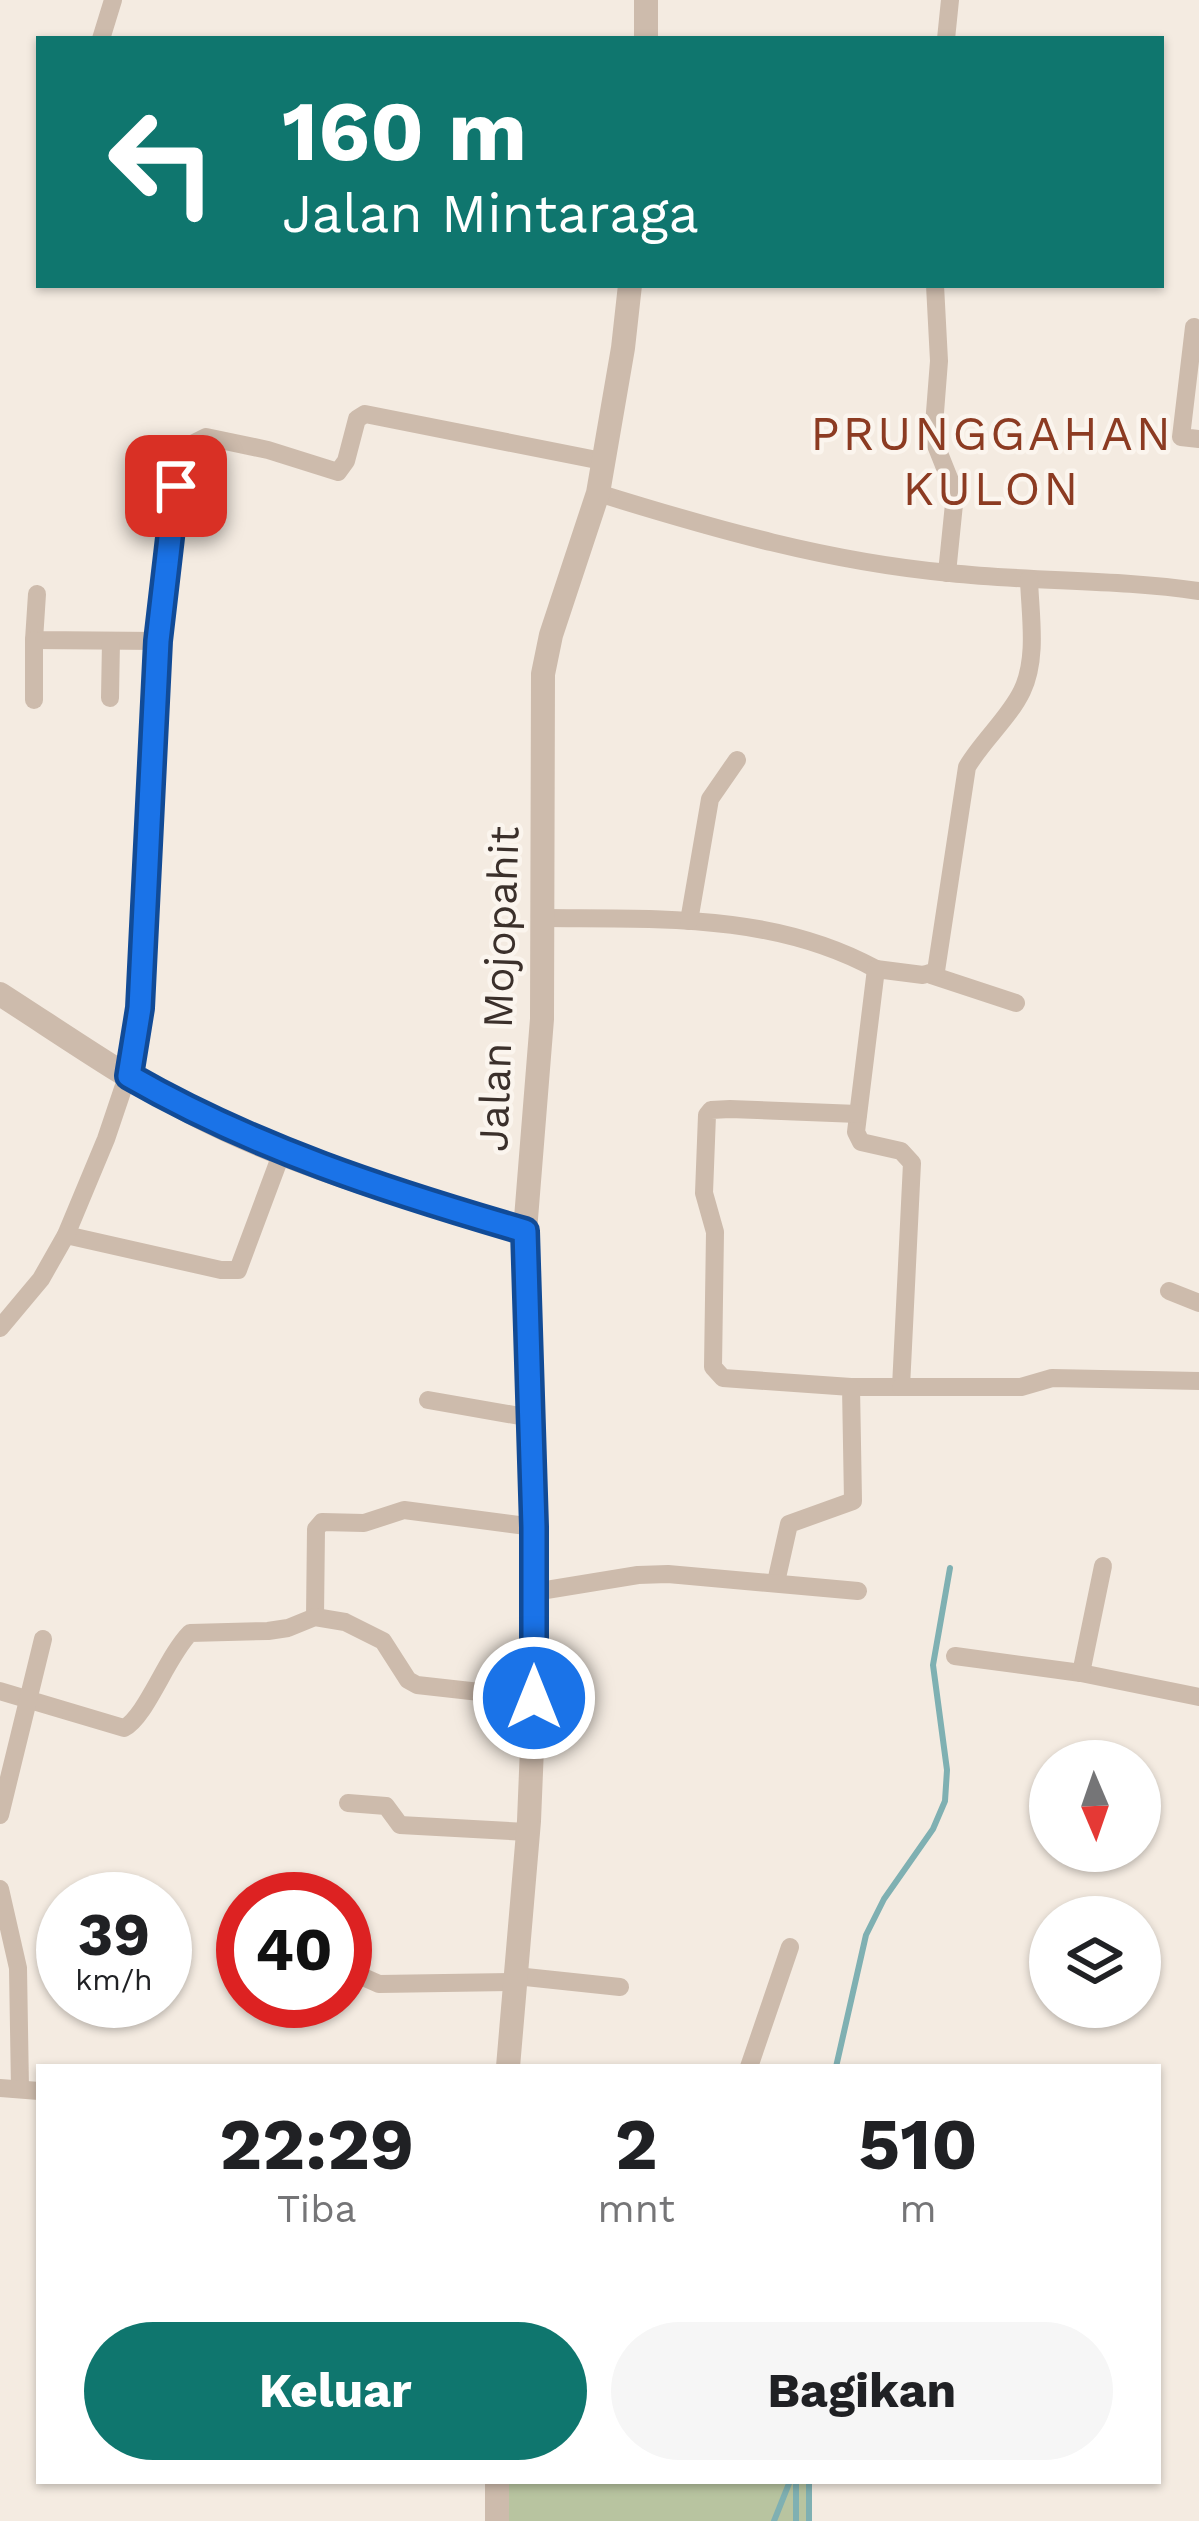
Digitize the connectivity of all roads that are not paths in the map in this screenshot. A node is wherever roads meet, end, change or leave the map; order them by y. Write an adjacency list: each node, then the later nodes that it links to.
1 (113, 0): 4 (street)
2 (646, 0): 5 (street)
3 (950, 0): 6 (street)
4 (101, 36)
5 (646, 36)
6 (946, 36)
7 (630, 288): 11 (street, Jalan Mojopahit)
8 (935, 288): 13 (street)
9 (1194, 327): 10 (street)
10 (1199, 440)
11 (602, 461): 12 (street, Jalan Mojopahit); 19 (street)
12 (598, 494): 13 (street); 23 (street, Jalan Mojopahit)
13 (947, 573): 14 (street)
14 (1029, 579): 15 (street); 26 (street)
15 (1199, 591)
16 (37, 594): 17 (street)
17 (34, 640): 18 (street); 21 (street)
18 (111, 641): 19 (street); 20 (street)
19 (158, 641): 29 (street)
20 (110, 698)
21 (34, 700)
22 (737, 760): 24 (street)
23 (545, 918): 24 (street); 32 (street, Jalan Mojopahit)
24 (689, 921): 25 (street)
25 (876, 970): 26 (street); 30 (street)
26 (931, 975): 28 (street)
27 (0, 994): 29 (street)
28 (1016, 1003)
29 (129, 1076): 31 (street); 33 (street)
30 (858, 1114): 38 (street); 39 (street)
31 (283, 1152): 32 (street); 33 (street)
32 (525, 1231): 41 (street, Jalan Mojopahit)
33 (66, 1235): 36 (street)
34 (1169, 1292): 35 (street)
35 (1199, 1304)
36 (0, 1328)
37 (1199, 1381): 39 (street)
38 (851, 1387): 39 (street); 44 (street)
39 (901, 1387)
40 (428, 1400): 41 (street)
41 (532, 1418): 42 (street, Jalan Mojopahit)
42 (534, 1527): 45 (street, Jalan Mojopahit); 47 (street)
43 (1102, 1566): 50 (street)
44 (776, 1582): 45 (street); 46 (street)
45 (534, 1592): 53 (street, Jalan Mojopahit)
46 (858, 1592)
47 (315, 1616): 53 (street); 54 (street)
48 (43, 1639): 54 (street)
49 (956, 1656): 50 (street)
50 (1081, 1673): 52 (street)
51 (0, 1691): 54 (street)
52 (1199, 1697)
53 (534, 1698): 57 (street, Jalan Mojopahit)
54 (27, 1702): 56 (street)
55 (348, 1803): 57 (street)
56 (0, 1815)
57 (527, 1832): 60 (street, Jalan Mojopahit)
58 (0, 1889): 65 (street)
59 (790, 1947): 64 (street)
60 (515, 1979): 61 (street); 62 (street); 63 (street, Jalan Mojopahit)
61 (372, 1981)
62 (620, 1988)
63 (508, 2064)
64 (749, 2064)
65 (20, 2090)
66 (497, 2484): 67 (street)
67 (497, 2521)

